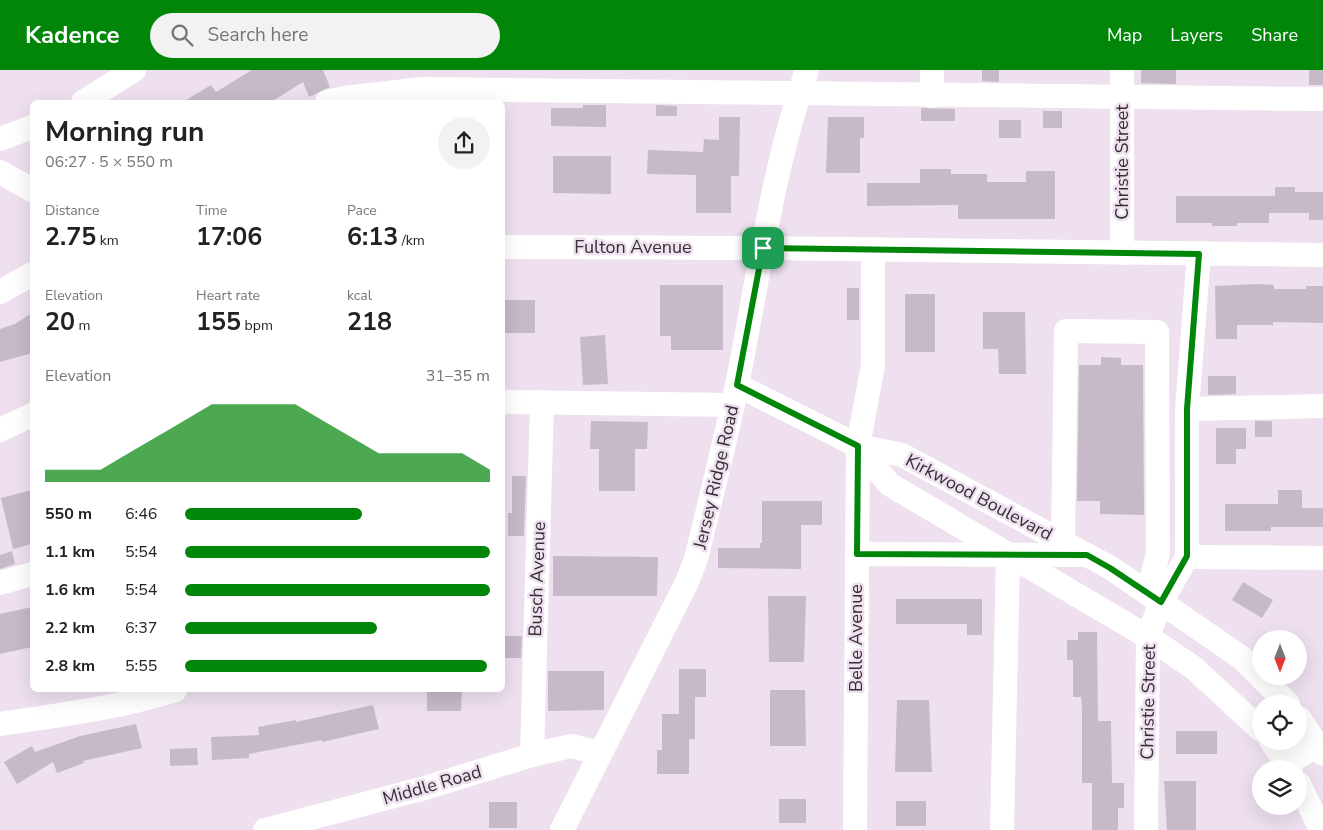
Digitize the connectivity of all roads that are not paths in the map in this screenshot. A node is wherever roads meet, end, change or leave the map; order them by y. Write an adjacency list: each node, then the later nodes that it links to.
1 (134, 70): 8 (street)
2 (807, 70): 5 (street, Jersey Ridge Road)
3 (932, 70): 6 (street)
4 (1122, 70): 7 (street, Christie Street)
5 (799, 94): 6 (street); 9 (street); 16 (street, Jersey Ridge Road)
6 (932, 96): 7 (street)
7 (1122, 98): 10 (street); 18 (street, Christie Street)
8 (86, 100)
9 (335, 100)
10 (1323, 100)
11 (30, 127): 12 (street)
12 (0, 139)
13 (0, 172): 14 (street)
14 (30, 189)
15 (505, 247): 16 (street, Fulton Avenue)
16 (763, 248): 17 (street, Fulton Avenue); 23 (street, Jersey Ridge Road)
17 (873, 249): 18 (street, Fulton Avenue); 30 (street, Belle Avenue)
18 (1122, 253): 19 (street, Fulton Avenue)
19 (1199, 254): 20 (street, Fulton Avenue); 27 (street, Christie Street)
20 (1323, 255)
21 (30, 275): 22 (street)
22 (0, 292)
23 (735, 395): 25 (street); 30 (street, Kirkwood Boulevard); 47 (street, Jersey Ridge Road)
24 (505, 402): 25 (street)
25 (542, 402): 48 (street, Busch Avenue)
26 (1323, 406): 27 (street)
27 (1187, 409): 35 (street, Christie Street)
28 (30, 416): 29 (street)
29 (0, 430)
30 (858, 446): 31 (street, Kirkwood Boulevard); 32 (street, Belle Avenue); 34 (street, Kirkwood Boulevard)
31 (1063, 542): 33 (street, Kirkwood Boulevard); 39 (street)
32 (857, 554): 34 (street); 53 (street, Belle Avenue)
33 (1087, 555): 34 (street); 39 (street, Kirkwood Boulevard)
34 (1008, 556): 40 (street, Kirkwood Boulevard); 54 (street)
35 (1187, 556): 36 (street); 39 (street, Christie Street)
36 (1323, 558)
37 (30, 575): 38 (street)
38 (0, 583)
39 (1155, 598): 40 (street, Christie Street); 42 (street, Kirkwood Boulevard)
40 (1148, 637): 43 (street, Kirkwood Boulevard); 55 (street, Christie Street)
41 (168, 692): 44 (street)
42 (1279, 695)
43 (1252, 722)
44 (0, 724)
45 (1307, 730): 46 (street)
46 (1320, 749): 49 (street)
47 (600, 753): 48 (street, Middle Road); 52 (street, Jersey Ridge Road)
48 (532, 755): 51 (street, Middle Road)
49 (1307, 760)
50 (1307, 802): 56 (street)
51 (265, 830)
52 (562, 830)
53 (855, 830)
54 (1002, 830)
55 (1146, 830)
56 (1321, 830)

